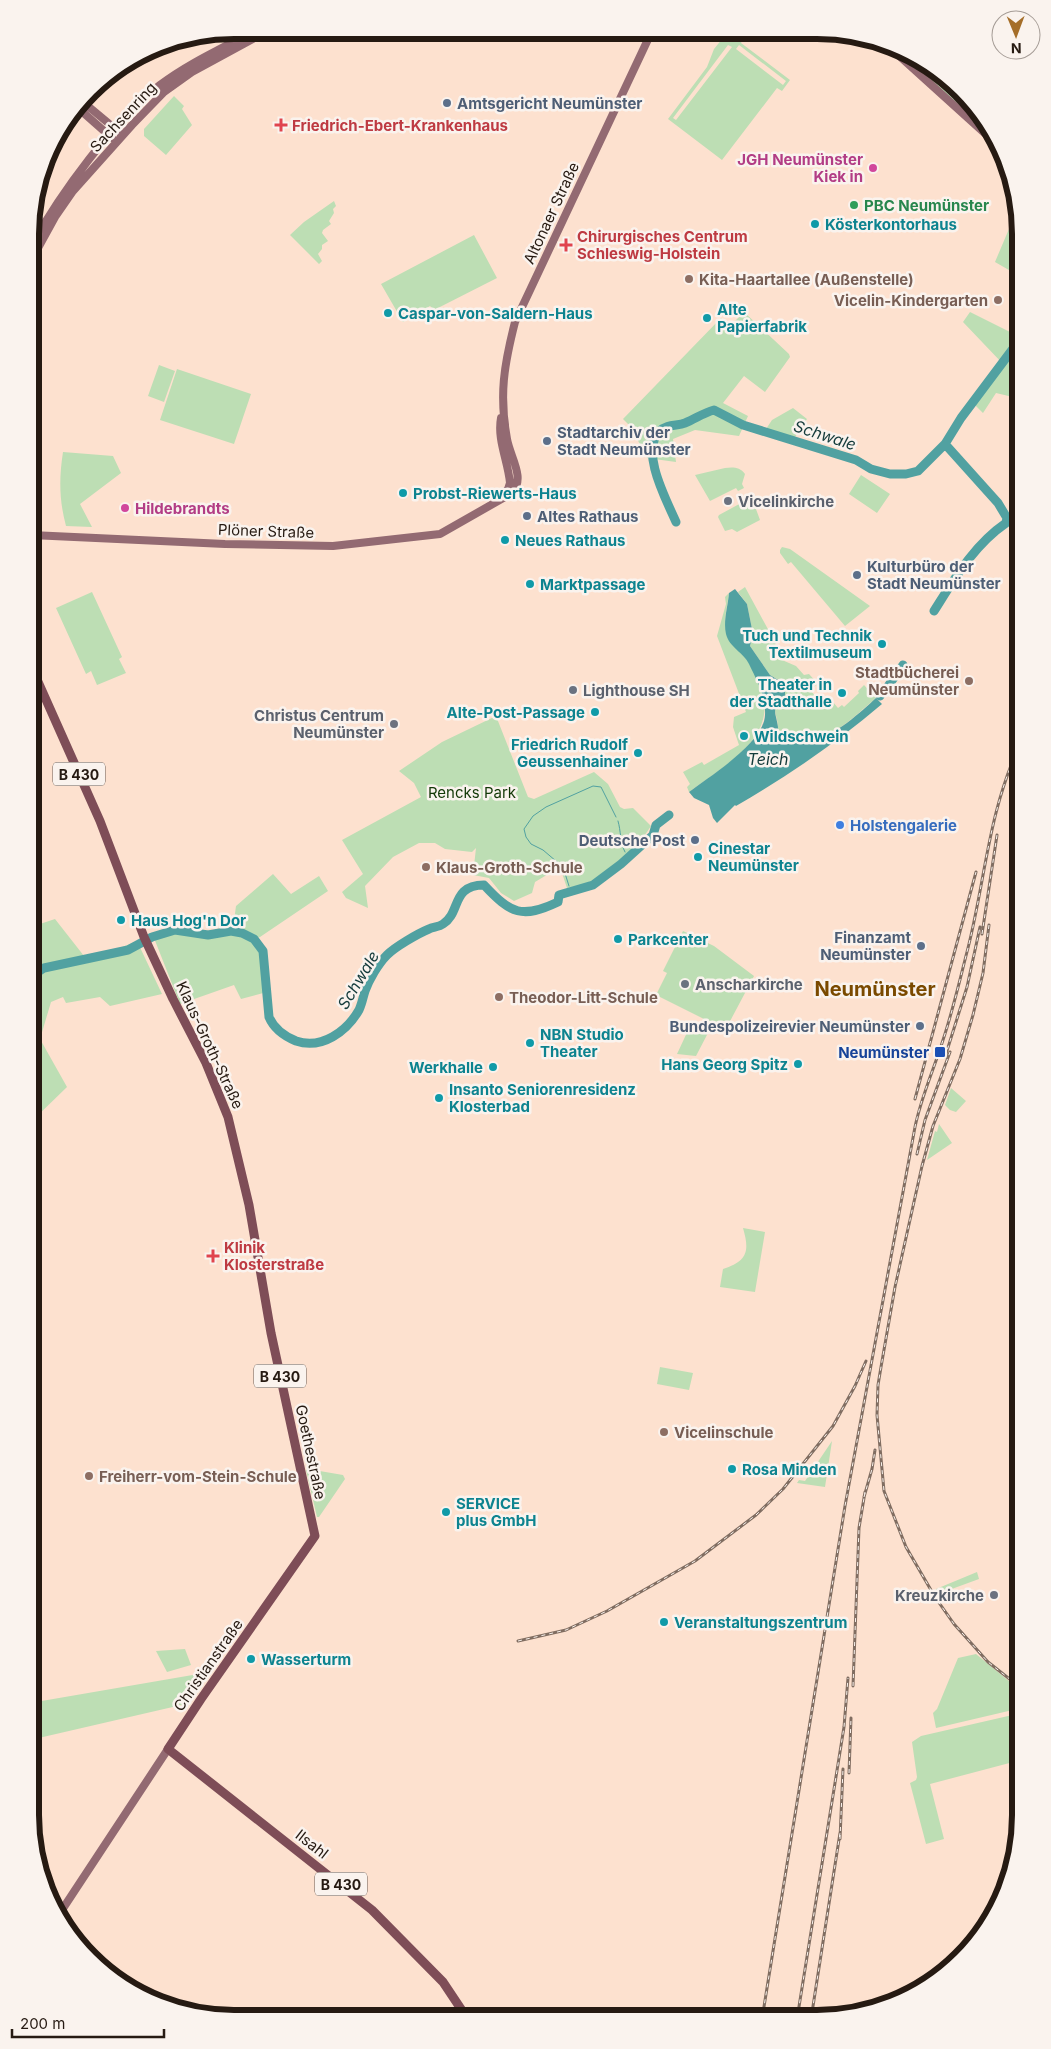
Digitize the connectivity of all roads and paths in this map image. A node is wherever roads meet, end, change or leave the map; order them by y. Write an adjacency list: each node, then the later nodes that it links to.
1 (240, 39): 8 (main road, Sachsenring)
2 (253, 39): 11 (main road, Sachsenring)
3 (648, 39): 14 (main road, Altonaer Straße)
4 (901, 58): 10 (main road)
5 (87, 105): 7 (main road)
6 (82, 111): 9 (main road)
7 (96, 112): 8 (main road); 9 (main road)
8 (125, 118): 9 (main road, Sachsenring)
9 (112, 132): 11 (main road); 12 (main road, Sachsenring)
10 (985, 134)
11 (120, 139): 13 (main road, Sachsenring)
12 (39, 234)
13 (39, 247)
14 (502, 413): 15 (main road, Altonaer Straße); 16 (main road, Altonaer Straße)
15 (503, 452): 16 (main road); 17 (main road, Altonaer Straße)
16 (512, 459): 17 (main road, Altonaer Straße)
17 (514, 484): 18 (main road, Plöner Straße)
18 (39, 535)
19 (39, 684): 20 (main road, Klaus-Groth-Straße / B 430)
20 (254, 1227): 21 (main road, Goethestraße / B 430)
21 (315, 1536): 22 (main road, Christianstraße / B 430)
22 (168, 1749): 23 (main road, Christianstraße); 24 (main road, Ilsahl / B 430)
23 (63, 1909)
24 (462, 2010)

